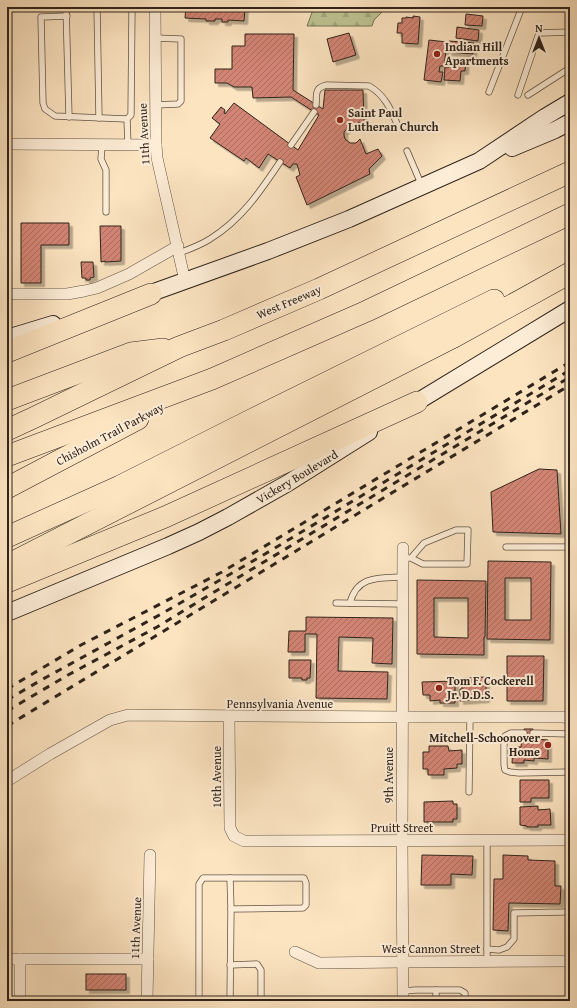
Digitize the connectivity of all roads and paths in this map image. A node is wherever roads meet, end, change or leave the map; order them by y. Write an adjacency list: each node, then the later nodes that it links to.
1 (66, 7): 6 (lane)
2 (97, 7): 18 (lane)
3 (132, 7): 19 (lane)
4 (155, 7): 8 (street, 11th Avenue)
5 (522, 7): 10 (lane)
6 (67, 16): 17 (lane); 17 (lane)
7 (570, 32): 11 (lane)
8 (155, 38): 15 (street, 11th Avenue); 15 (lane)
9 (570, 68): 12 (lane)
10 (489, 92)
11 (518, 95)
12 (528, 95)
13 (570, 102): 28 (main road)
14 (316, 105): 21 (lane)
15 (155, 106): 25 (street, 11th Avenue)
16 (314, 112): 26 (lane)
17 (69, 117): 18 (lane)
18 (99, 118): 19 (lane)
19 (127, 118): 24 (lane)
20 (570, 122): 28 (main road)
21 (398, 126)
22 (7, 144): 23 (street)
23 (102, 145): 24 (street); 32 (lane)
24 (128, 145): 25 (street)
25 (156, 145): 34 (street, 11th Avenue)
26 (291, 145)
27 (407, 151): 31 (lane)
28 (479, 161): 31 (main road)
29 (280, 162): 34 (lane)
30 (570, 172): 42 (highway, West Freeway)
31 (422, 187): 37 (main road)
32 (106, 212)
33 (570, 214): 44 (highway)
34 (179, 250): 37 (street, 11th Avenue); 38 (street)
35 (570, 262): 50 (highway)
36 (570, 273): 54 (highway)
37 (185, 280): 39 (main road)
38 (7, 294)
39 (151, 294): 41 (main road); 43 (highway)
40 (570, 309): 46 (main road, Vickery Boulevard)
41 (7, 338)
42 (180, 347): 45 (highway); 47 (highway, West Freeway)
43 (7, 352)
44 (212, 379): 48 (highway); 49 (highway, Chisholm Trail Parkway)
45 (7, 400)
46 (418, 402): 56 (highway); 60 (main road, Vickery Boulevard)
47 (7, 430)
48 (7, 456)
49 (7, 488)
50 (7, 537)
51 (506, 547): 52 (lane)
52 (570, 548)
53 (406, 555): 53 (lane); 55 (street, 9th Avenue)
54 (7, 565)
55 (403, 577): 58 (lane); 59 (street, 9th Avenue)
56 (7, 582)
57 (336, 603): 58 (lane)
58 (350, 603): 59 (lane)
59 (403, 604): 62 (street, 9th Avenue)
60 (7, 612)
61 (229, 717): 62 (street, Pennsylvania Avenue); 69 (street, Pennsylvania Avenue); 71 (street, 10th Avenue)
62 (402, 717): 63 (street, Pennsylvania Avenue); 73 (street, 9th Avenue)
63 (470, 717): 64 (street, Pennsylvania Avenue); 70 (lane)
64 (570, 719)
65 (524, 733): 68 (lane)
66 (533, 734): 67 (lane)
67 (570, 734)
68 (570, 772)
69 (7, 781)
70 (469, 792)
71 (234, 836): 73 (street, Pruitt Street)
72 (570, 840): 74 (street, Pruitt Street)
73 (402, 841): 74 (street, Pruitt Street); 86 (street, 9th Avenue)
74 (487, 841): 79 (lane)
75 (150, 855): 83 (street, 11th Avenue)
76 (230, 878): 77 (lane); 77 (lane); 92 (lane)
77 (231, 909): 87 (lane)
78 (570, 910): 79 (lane)
79 (487, 950): 84 (lane)
80 (295, 952): 86 (street, West Cannon Street)
81 (7, 959): 82 (street)
82 (20, 959): 83 (street); 90 (street)
83 (148, 959): 91 (street, 11th Avenue)
84 (487, 961): 85 (street, West Cannon Street); 86 (street, West Cannon Street)
85 (570, 961)
86 (403, 962): 89 (street, 9th Avenue)
87 (230, 965): 93 (lane); 94 (lane)
88 (436, 990): 89 (lane); 95 (lane); 96 (lane)
89 (403, 996)
90 (20, 1001)
91 (147, 1001)
92 (199, 1001)
93 (230, 1001)
94 (261, 1001)
95 (436, 1001)
96 (465, 1001)

